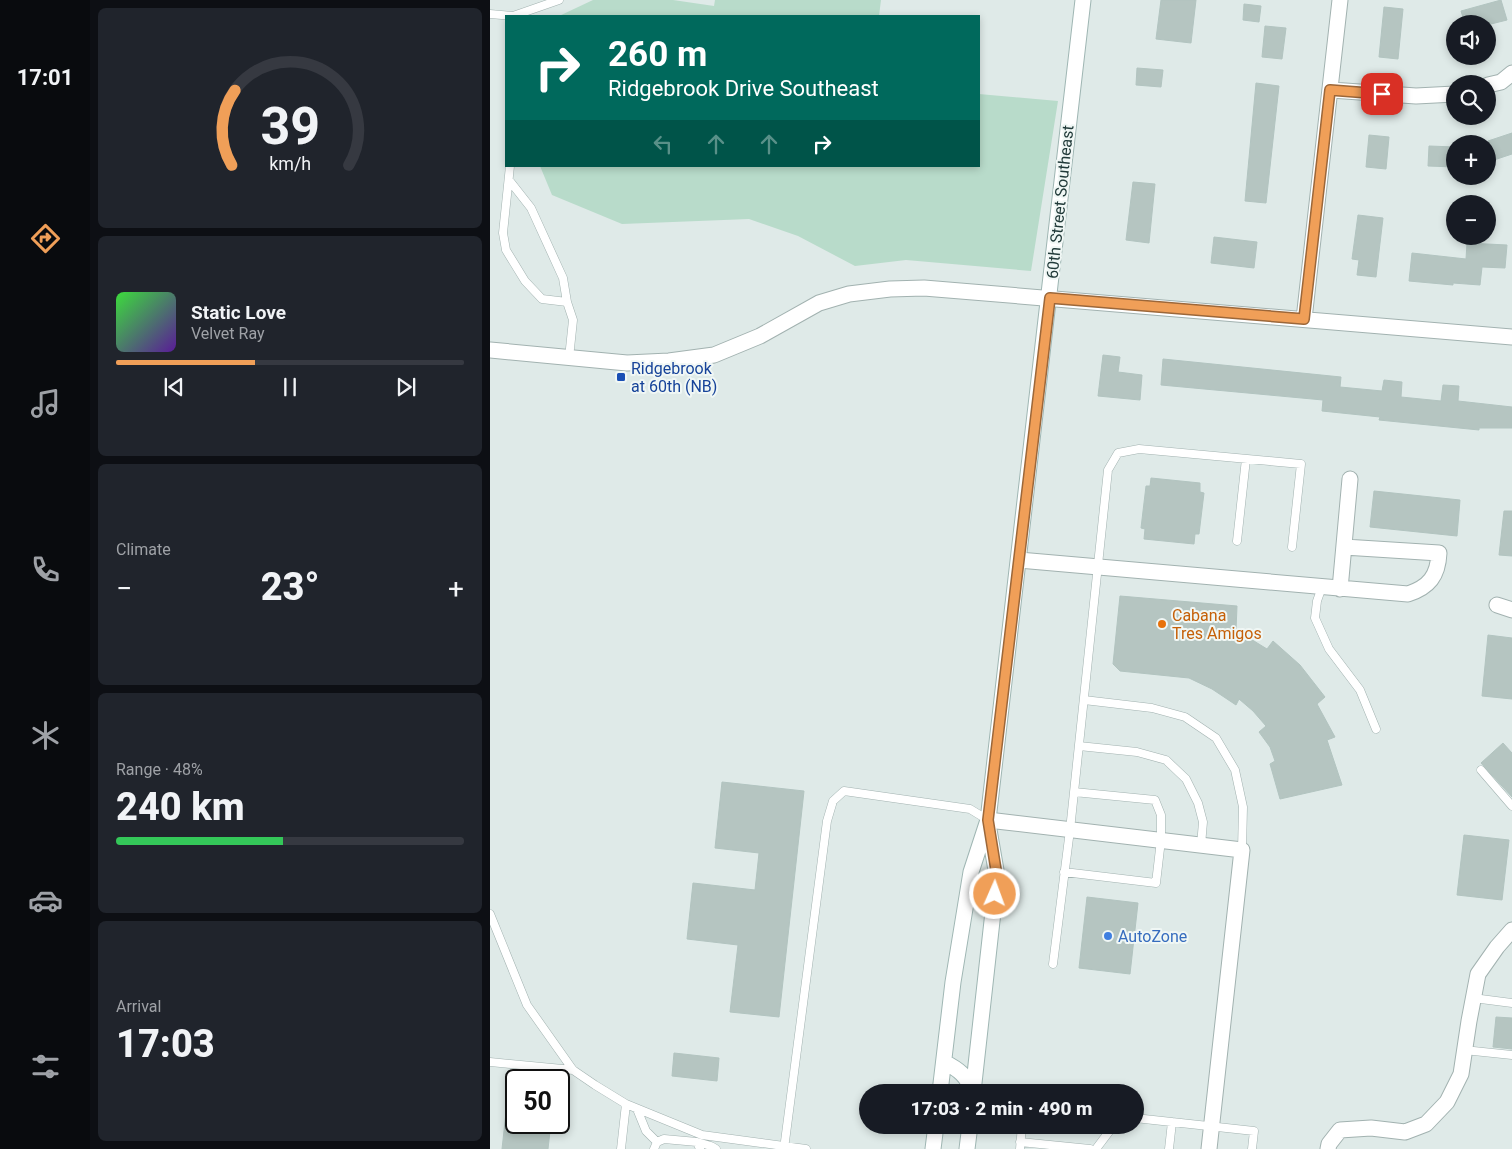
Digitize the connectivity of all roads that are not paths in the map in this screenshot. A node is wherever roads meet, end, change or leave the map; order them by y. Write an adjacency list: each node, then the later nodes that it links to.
1 (559, 0): 5 (lane)
2 (1083, 0): 13 (street, 60th Street Southeast)
3 (1340, 0): 9 (street)
4 (490, 14): 6 (lane)
5 (524, 14)
6 (505, 15)
7 (1512, 73): 8 (street)
8 (1496, 83)
9 (1330, 90): 10 (street); 15 (street)
10 (1446, 94)
11 (510, 167): 12 (lane)
12 (509, 180): 14 (lane); 14 (lane)
13 (1050, 298): 15 (street); 18 (street); 24 (street, 60th Street Southeast)
14 (566, 302): 18 (lane)
15 (1304, 319): 16 (street)
16 (1512, 337)
17 (490, 350): 18 (street)
18 (569, 358)
19 (1246, 459): 21 (lane); 22 (lane); 25 (lane)
20 (1350, 480): 23 (street)
21 (1237, 541)
22 (1292, 547)
23 (1344, 547): 27 (street); 27 (street)
24 (1019, 560): 25 (street); 36 (street, 60th Street Southeast)
25 (1099, 567): 26 (street); 30 (lane)
26 (1322, 587): 27 (street); 31 (lane)
27 (1340, 589)
28 (1497, 605): 29 (street)
29 (1512, 610)
30 (1084, 700): 32 (lane); 40 (lane)
31 (1376, 729)
32 (1079, 746): 34 (lane); 39 (lane)
33 (1480, 770): 35 (lane)
34 (1074, 792): 37 (lane); 38 (lane)
35 (1512, 806)
36 (988, 820): 37 (street); 50 (street, 60th Street Southeast); 54 (street, 60th Street Southeast); 67 (lane)
37 (1070, 830): 38 (street); 41 (lane)
38 (1161, 840): 39 (street); 41 (lane)
39 (1201, 845): 40 (street)
40 (1242, 850): 59 (street)
41 (1064, 872): 44 (lane)
42 (490, 914): 51 (lane)
43 (1512, 930): 45 (street)
44 (1053, 964)
45 (1473, 998): 46 (lane); 47 (street)
46 (1512, 1003)
47 (1464, 1050): 48 (lane); 79 (street)
48 (1512, 1055)
49 (490, 1062): 51 (lane)
50 (944, 1062): 52 (street, 60th Street Southeast); 53 (street)
51 (573, 1070): 55 (lane)
52 (941, 1084)
53 (969, 1084)
54 (974, 1084)
55 (626, 1104): 56 (lane); 68 (lane)
56 (637, 1109): 63 (lane); 65 (lane)
57 (1144, 1119): 58 (lane)
58 (1172, 1122): 59 (lane); 76 (lane)
59 (1212, 1126): 77 (street); 78 (lane)
60 (935, 1134): 72 (street)
61 (969, 1134): 73 (street)
62 (1107, 1134): 75 (lane)
63 (738, 1140): 67 (lane); 70 (lane)
64 (1020, 1145): 74 (lane)
65 (656, 1146): 66 (lane)
66 (698, 1146): 69 (lane)
67 (784, 1148): 71 (lane)
68 (621, 1149)
69 (716, 1149)
70 (737, 1149)
71 (806, 1149)
72 (933, 1149)
73 (967, 1149)
74 (1090, 1149)
75 (1096, 1149)
76 (1169, 1149)
77 (1209, 1149)
78 (1252, 1149)
79 (1328, 1149)

